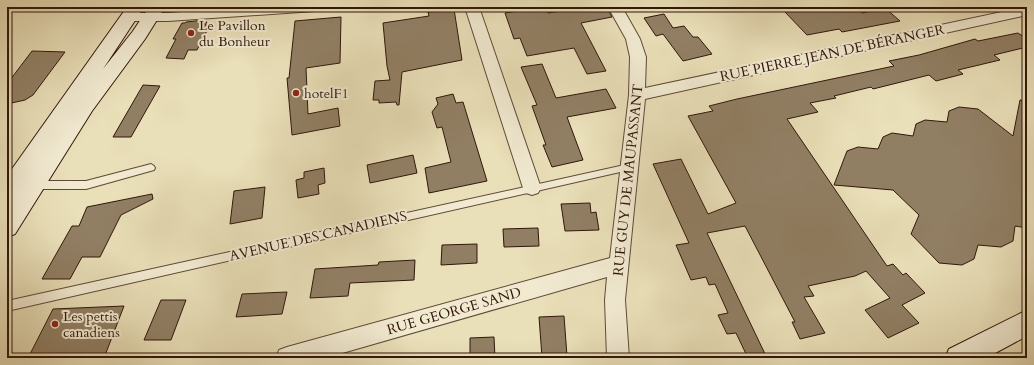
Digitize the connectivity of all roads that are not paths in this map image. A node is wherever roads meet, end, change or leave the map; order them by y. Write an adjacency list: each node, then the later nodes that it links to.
1 (315, 7): 5 (street)
2 (472, 7): 10 (street)
3 (615, 7): 6 (street, RUE GUY DE MAUPASSANT)
4 (1027, 11): 6 (street, RUE PIERRE JEAN DE BÉRANGER)
5 (143, 12): 9 (main road); 11 (main road)
6 (637, 95): 7 (street, RUE GUY DE MAUPASSANT)
7 (629, 167): 10 (lane, AVENUE DES CANADIENS); 13 (street, RUE GUY DE MAUPASSANT)
8 (151, 168): 9 (lane)
9 (34, 185): 12 (main road)
10 (532, 188): 14 (lane, AVENUE DES CANADIENS)
11 (7, 194)
12 (7, 227)
13 (620, 264): 16 (street, RUE GEORGE SAND); 17 (street, RUE GUY DE MAUPASSANT)
14 (7, 306)
15 (1027, 322): 18 (main road)
16 (288, 358)
17 (618, 358)
18 (959, 358)

